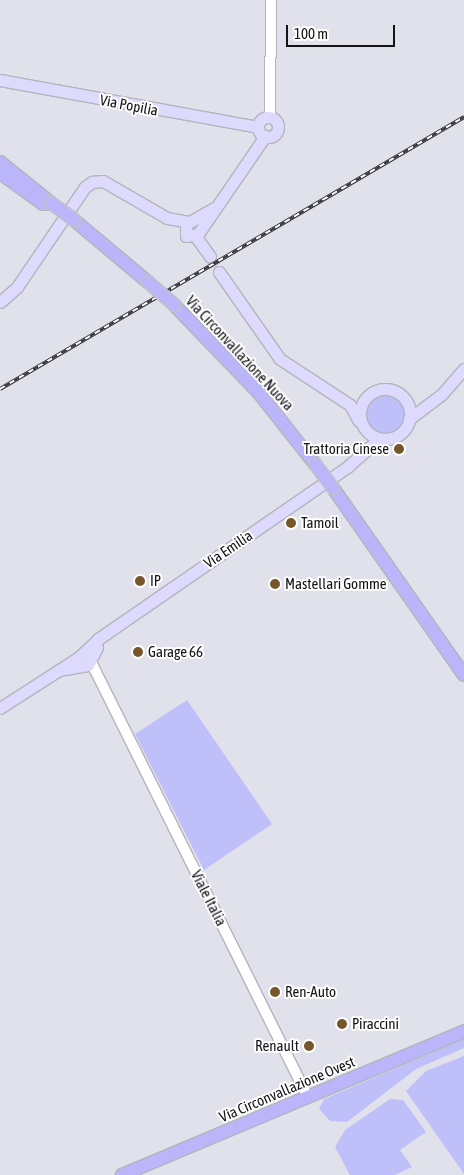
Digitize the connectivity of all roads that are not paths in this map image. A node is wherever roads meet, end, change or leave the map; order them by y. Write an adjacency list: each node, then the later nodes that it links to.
1 (271, 0): 3 (street)
2 (0, 80): 4 (main road, Via Popilia)
3 (270, 117): 4 (main road); 4 (main road)
4 (262, 131): 8 (main road)
5 (0, 162): 7 (main road, Via Circonvallazione Nuova)
6 (0, 173): 7 (main road, Via Circonvallazione Nuova)
7 (51, 203): 22 (main road, Via Circonvallazione Nuova, bridge)
8 (192, 228): 9 (main road); 11 (main road)
9 (210, 256)
10 (219, 272): 14 (main road)
11 (0, 302)
12 (464, 370): 13 (main road)
13 (443, 389): 16 (main road); 17 (main road)
14 (336, 396): 15 (main road); 18 (main road)
15 (371, 397): 16 (main road); 18 (main road)
16 (407, 397): 17 (main road)
17 (409, 419): 19 (main road)
18 (360, 424): 19 (main road); 20 (main road)
19 (378, 439): 20 (main road, Via Emilia)
20 (354, 461): 21 (main road, Via Emilia)
21 (85, 660): 23 (main road, Via Emilia); 25 (street, Viale Italia)
22 (464, 675)
23 (0, 708)
24 (464, 1031): 25 (main road, Via Circonvallazione Ovest)
25 (308, 1097): 26 (main road, Via Circonvallazione Ovest)
26 (122, 1175)

